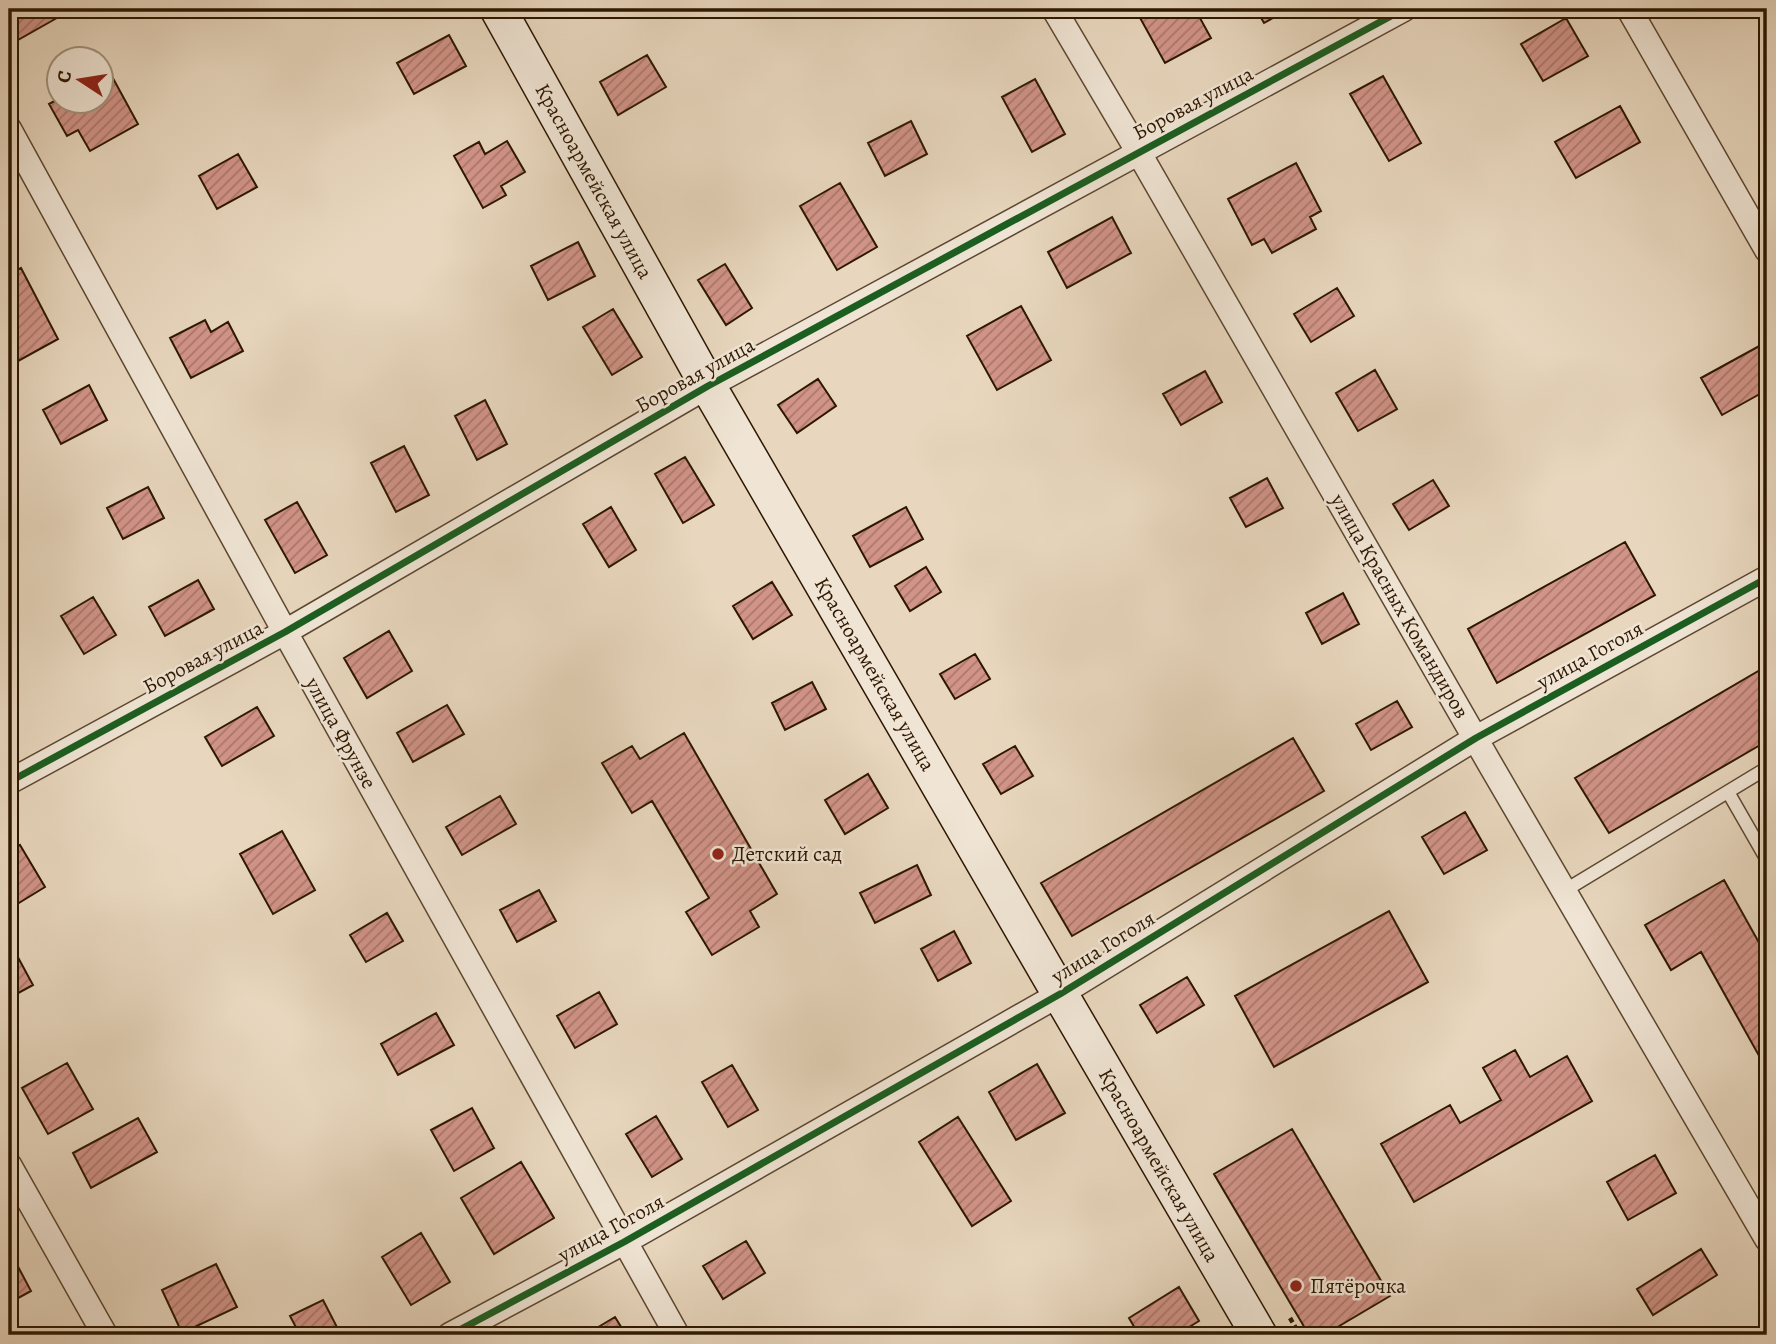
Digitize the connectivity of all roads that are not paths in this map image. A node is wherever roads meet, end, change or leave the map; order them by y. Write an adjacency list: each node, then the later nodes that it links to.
1 (498, 9): 8 (main road, Красноармейская улица)
2 (1054, 9): 6 (street, улица Красных Командиров)
3 (1404, 9): 6 (street, Боровая улица)
4 (1629, 9): 7 (street)
5 (9, 129): 10 (street, улица Фрунзе)
6 (1139, 153): 8 (street, Боровая улица); 11 (street, улица Красных Командиров)
7 (1767, 250)
8 (708, 386): 10 (street, Боровая улица); 17 (main road, Красноармейская улица)
9 (1767, 578): 11 (street, улица Гоголя)
10 (285, 632): 13 (street, Боровая улица); 20 (street, улица Фрунзе)
11 (1476, 738): 16 (street, улица Красных Командиров); 17 (street, улица Гоголя)
12 (1767, 768): 14 (lane)
13 (9, 782)
14 (1728, 792): 15 (lane); 16 (lane)
15 (1767, 860)
16 (1564, 891): 19 (street, улица Красных Командиров)
17 (1060, 994): 20 (street, улица Гоголя); 24 (main road, Красноармейская улица)
18 (9, 1165): 21 (street)
19 (1767, 1239)
20 (624, 1242): 22 (street, улица Гоголя); 23 (street, улица Фрунзе)
21 (105, 1335)
22 (450, 1335)
23 (677, 1335)
24 (1259, 1335)

